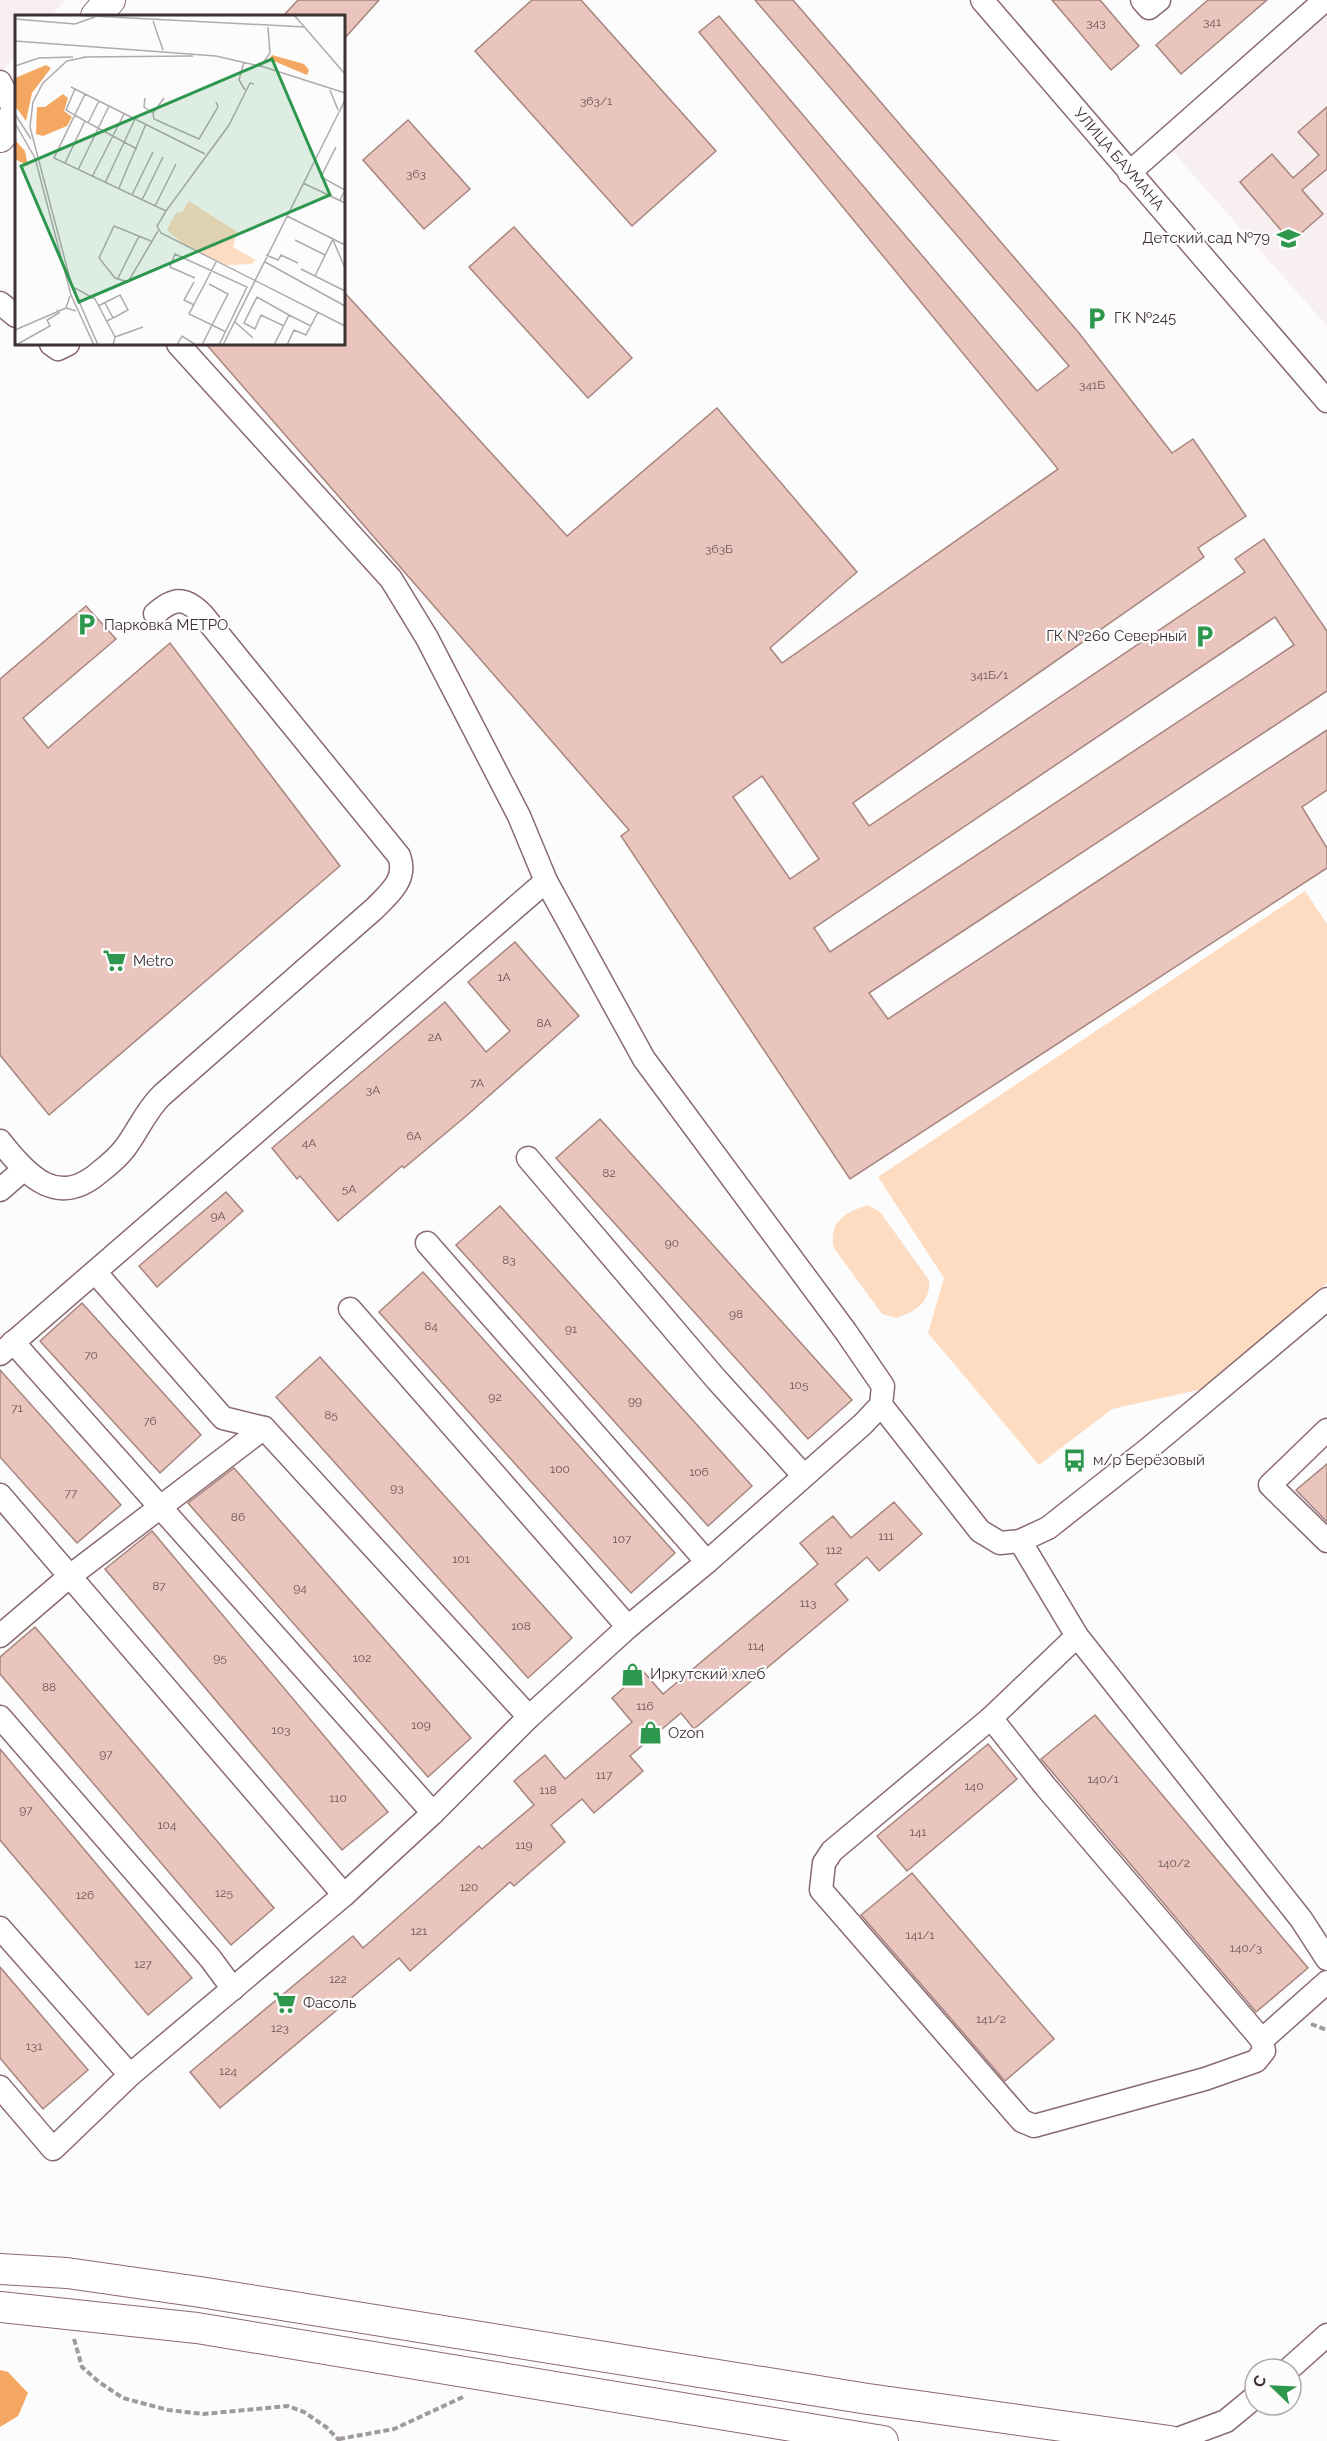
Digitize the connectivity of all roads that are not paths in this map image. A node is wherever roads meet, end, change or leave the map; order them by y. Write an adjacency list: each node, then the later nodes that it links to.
1 (110, 0): 6 (main road)
2 (982, 0): 11 (street, УЛИЦА БАУМАНА)
3 (1142, 0): 4 (street)
4 (1159, 0)
5 (1325, 0): 11 (street)
6 (97, 15)
7 (0, 82): 8 (street)
8 (15, 112)
9 (15, 115): 10 (main road)
10 (0, 137)
11 (1128, 173): 17 (street, УЛИЦА БАУМАНА)
12 (0, 303): 13 (street)
13 (15, 315)
14 (52, 345): 15 (street)
15 (66, 345)
16 (179, 345): 19 (street)
17 (1327, 401)
18 (155, 614): 22 (street)
19 (546, 881): 25 (street); 29 (street)
20 (0, 1141): 22 (street)
21 (528, 1158): 32 (street)
22 (23, 1170): 23 (street)
23 (0, 1190)
24 (427, 1243): 37 (street)
25 (95, 1272): 28 (street); 30 (street)
26 (1327, 1299): 35 (street)
27 (350, 1309): 39 (street)
28 (7, 1348): 34 (street)
29 (881, 1405): 32 (street); 35 (street)
30 (264, 1428): 34 (street); 43 (street)
31 (1327, 1430): 36 (street)
32 (804, 1476): 37 (street)
33 (0, 1495): 38 (street)
34 (160, 1506): 38 (street); 45 (street)
35 (1020, 1541): 41 (street)
36 (1327, 1541)
37 (707, 1562): 39 (street)
38 (70, 1576): 40 (street); 46 (street)
39 (628, 1628): 43 (street)
40 (0, 1636)
41 (1077, 1636): 44 (street); 48 (street)
42 (0, 1717): 50 (street)
43 (529, 1717): 45 (street)
44 (991, 1718): 51 (street); 51 (street)
45 (433, 1813): 46 (street)
46 (344, 1895): 50 (street)
47 (0, 1928): 52 (street)
48 (1327, 1959)
49 (1327, 1982): 51 (street)
50 (233, 1989): 52 (street)
51 (1262, 2040)
52 (130, 2075): 53 (street)
53 (0, 2087)
54 (0, 2269): 60 (main road)
55 (0, 2307): 59 (main road)
56 (1327, 2335): 57 (street)
57 (1302, 2357)
58 (1243, 2407): 60 (street)
59 (883, 2441)
60 (1171, 2441)

